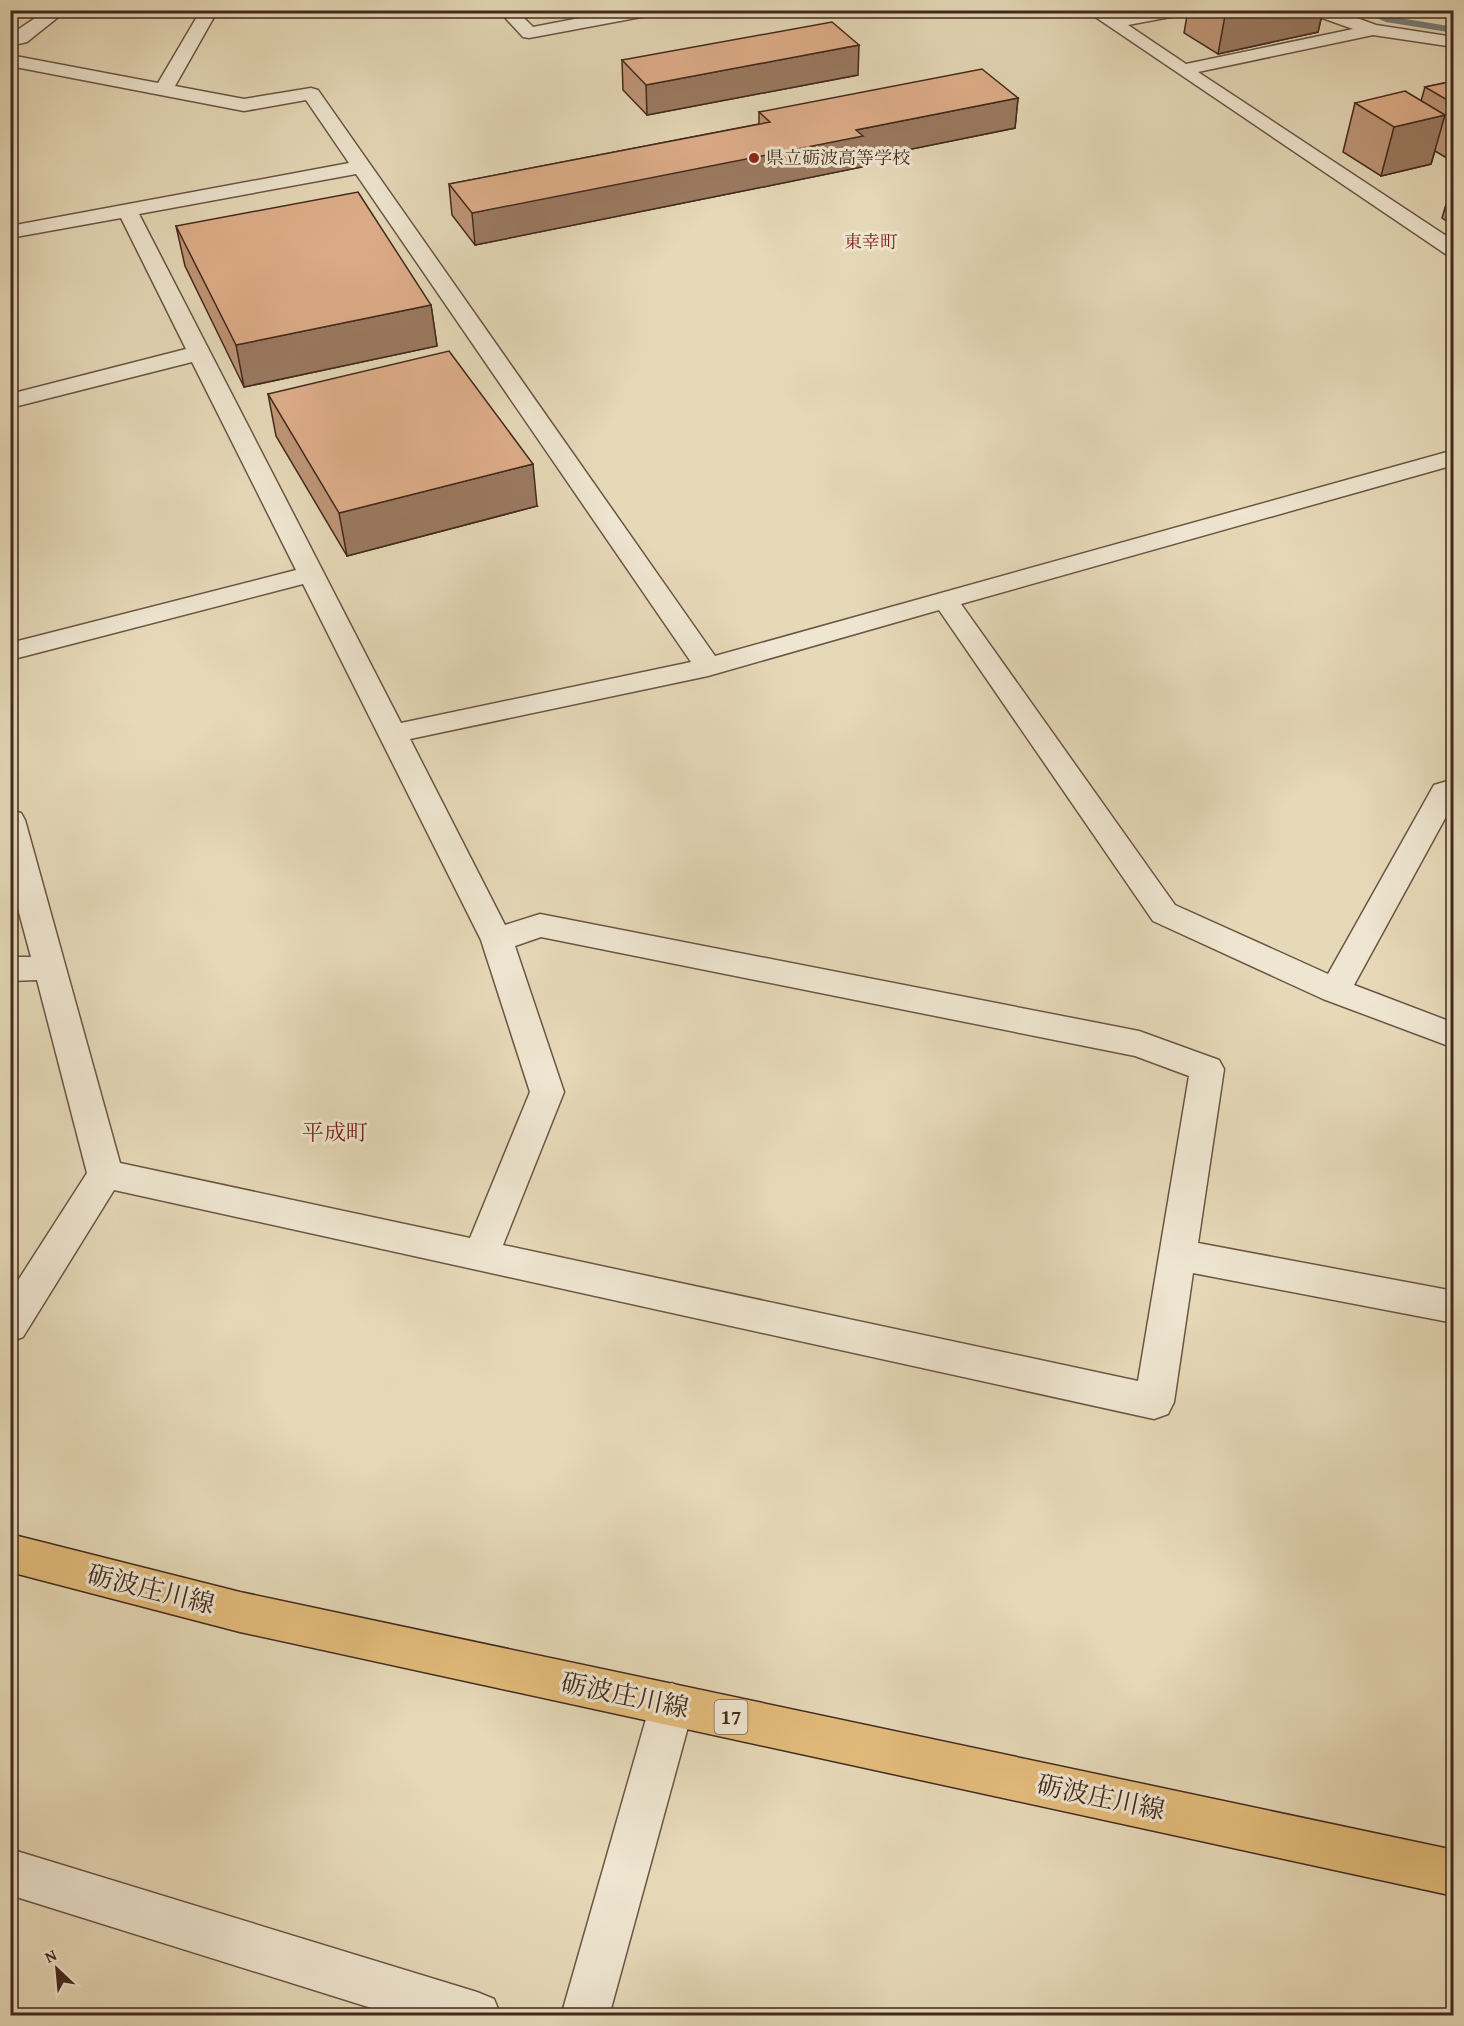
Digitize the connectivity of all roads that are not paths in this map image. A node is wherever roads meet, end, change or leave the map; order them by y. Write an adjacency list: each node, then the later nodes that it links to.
1 (59, 10): 10 (street)
2 (210, 10): 14 (street)
3 (506, 10): 4 (street)
4 (652, 10)
5 (1093, 10): 8 (street)
6 (1181, 10): 8 (street)
7 (1317, 10): 9 (street)
8 (1112, 24): 13 (street)
9 (1373, 30): 11 (street); 13 (street)
10 (10, 41)
11 (1454, 42)
12 (10, 60): 14 (street)
13 (1182, 70): 18 (street)
14 (163, 90): 15 (street)
15 (360, 166): 16 (street); 25 (street)
16 (127, 210): 17 (street); 19 (street)
17 (10, 232)
18 (1454, 252)
19 (199, 353): 20 (street); 22 (street)
20 (10, 401)
21 (1454, 457): 23 (street)
22 (310, 574): 24 (street); 26 (street)
23 (945, 600): 25 (street); 32 (street)
24 (10, 652)
25 (708, 667): 26 (street)
26 (392, 734): 29 (street)
27 (1454, 789): 32 (street)
28 (10, 819): 30 (street)
29 (497, 940): 35 (street); 36 (street)
30 (50, 968): 31 (street); 34 (street)
31 (10, 969)
32 (1335, 991): 33 (street)
33 (1454, 1036)
34 (105, 1174): 36 (street); 38 (street)
35 (1178, 1255): 36 (street); 37 (street)
36 (481, 1256)
37 (1454, 1307)
38 (10, 1326)
39 (10, 1553): 40 (main road, 砺波庄川線 / 17)
40 (672, 1705): 42 (main road, 砺波庄川線 / 17); 44 (street)
41 (10, 1872): 43 (street)
42 (1454, 1873)
43 (477, 2016)
44 (585, 2016)

